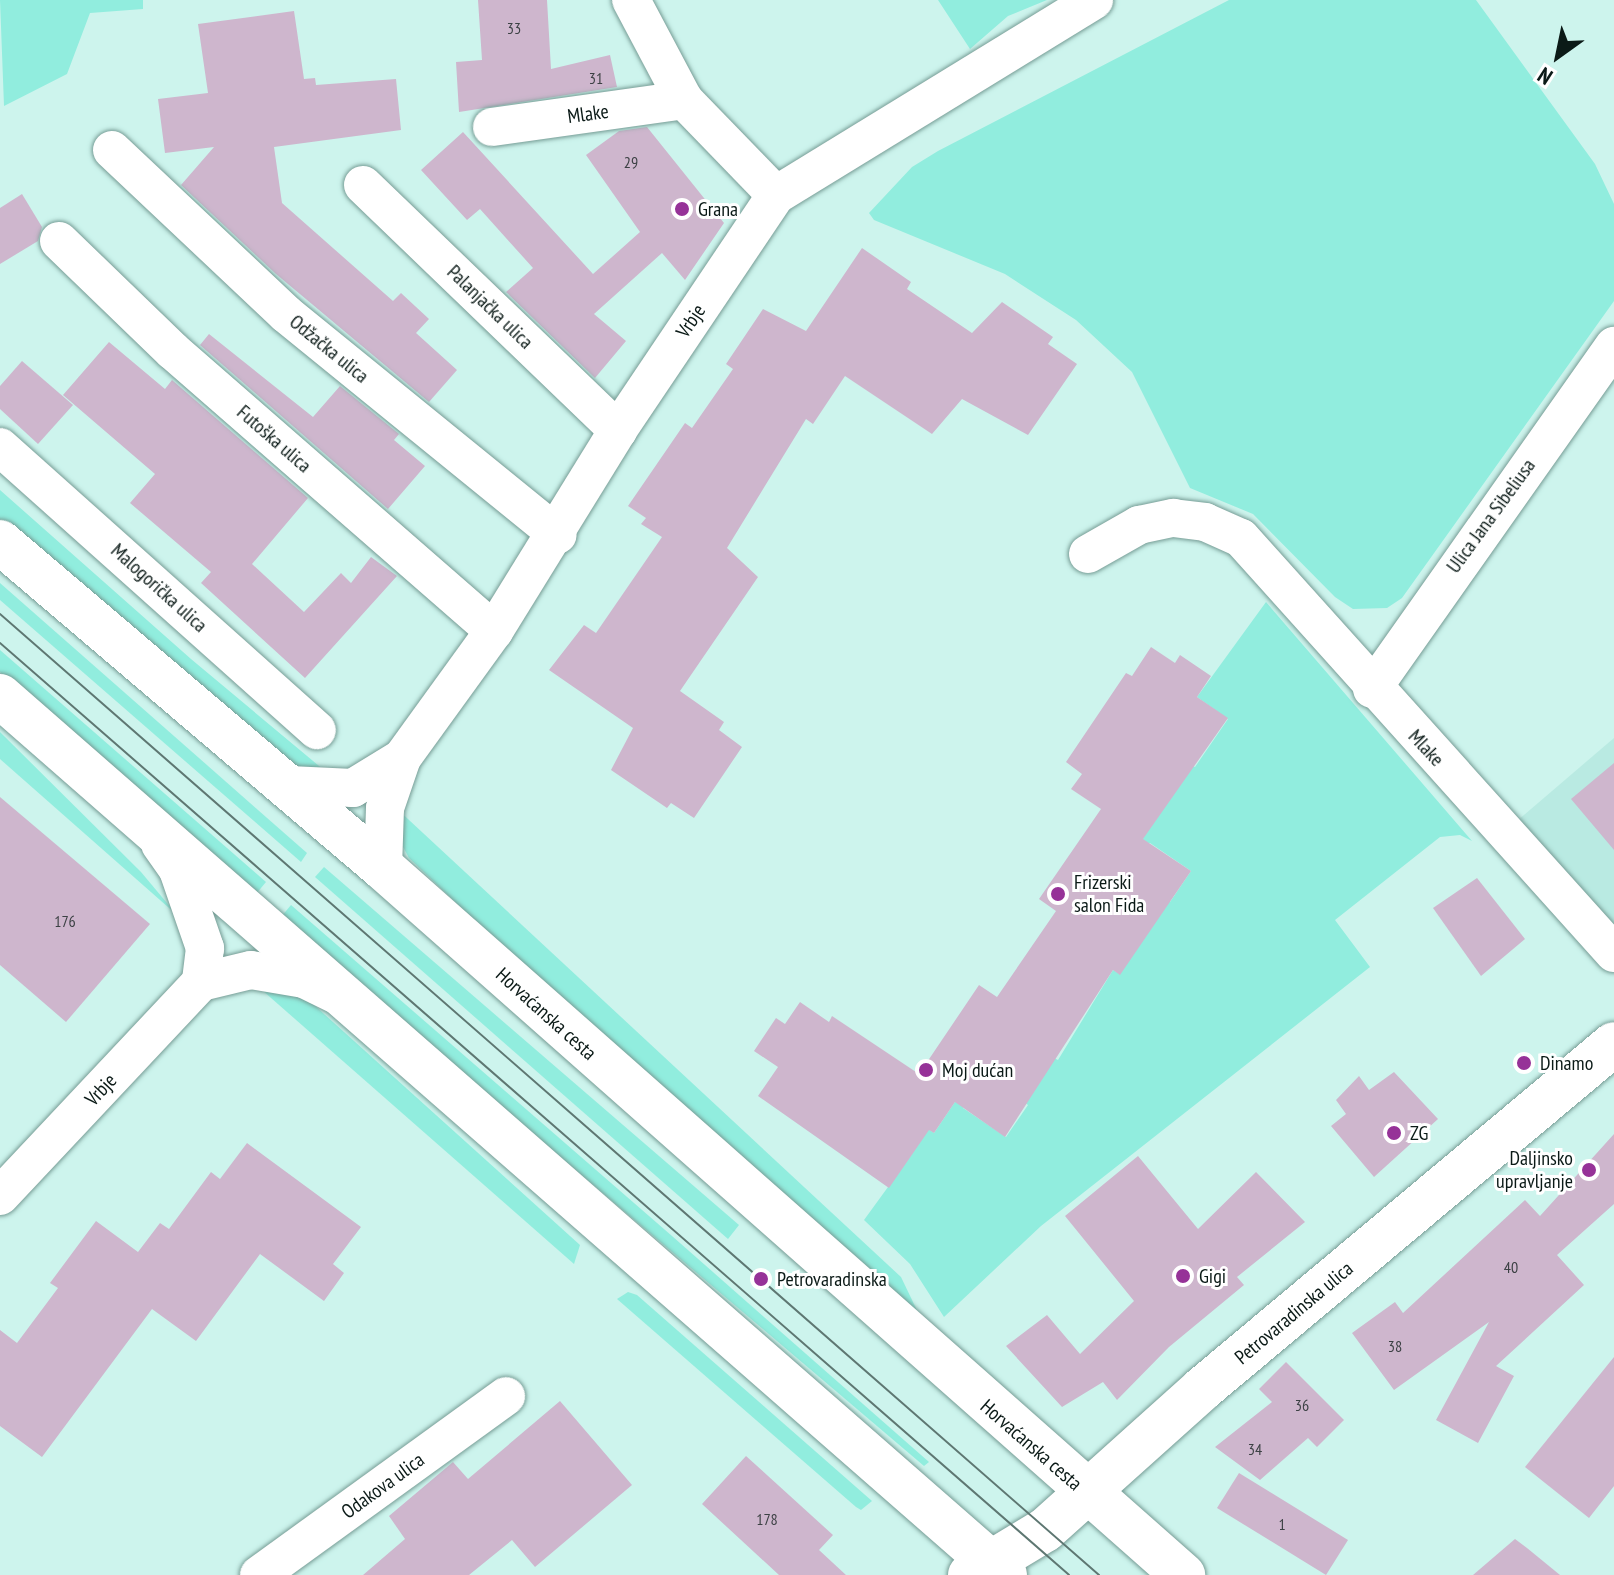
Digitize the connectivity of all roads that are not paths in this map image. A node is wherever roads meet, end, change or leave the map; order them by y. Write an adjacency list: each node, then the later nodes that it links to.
1 (631, 0): 3 (street)
2 (1094, 0): 7 (street, Vrbje)
3 (684, 100): 4 (street, Mlake); 7 (street)
4 (492, 127)
5 (112, 150): 12 (street, Odžačka ulica)
6 (363, 185): 10 (street, Palanjačka ulica)
7 (776, 195): 10 (street, Vrbje)
8 (59, 241): 15 (street, Futoška ulica)
9 (1614, 346): 16 (street, Ulica Jana Sibeliusa)
10 (618, 430): 12 (street, Vrbje)
11 (0, 447): 18 (street, Malogorička ulica)
12 (558, 535): 15 (street, Vrbje)
13 (0, 542): 20 (street, Horvaćanska cesta)
14 (1088, 554): 16 (street, Mlake)
15 (494, 631): 19 (street, Vrbje)
16 (1372, 689): 23 (street, Mlake)
17 (0, 696): 21 (street)
18 (317, 730)
19 (402, 758): 20 (street, Vrbje); 22 (street, Vrbje)
20 (289, 785): 22 (street, Horvaćanska cesta)
21 (152, 832): 24 (street); 25 (street)
22 (383, 868): 29 (street, Horvaćanska cesta)
23 (1614, 953)
24 (201, 982): 25 (street); 27 (street, Vrbje)
25 (339, 996): 30 (street)
26 (1614, 1044): 29 (street, Petrovaradinska ulica)
27 (0, 1196)
28 (506, 1396): 31 (street, Odakova ulica)
29 (1087, 1494): 30 (street, Petrovaradinska ulica); 32 (street, Horvaćanska cesta)
30 (989, 1571)
31 (259, 1575)
32 (1183, 1575)

